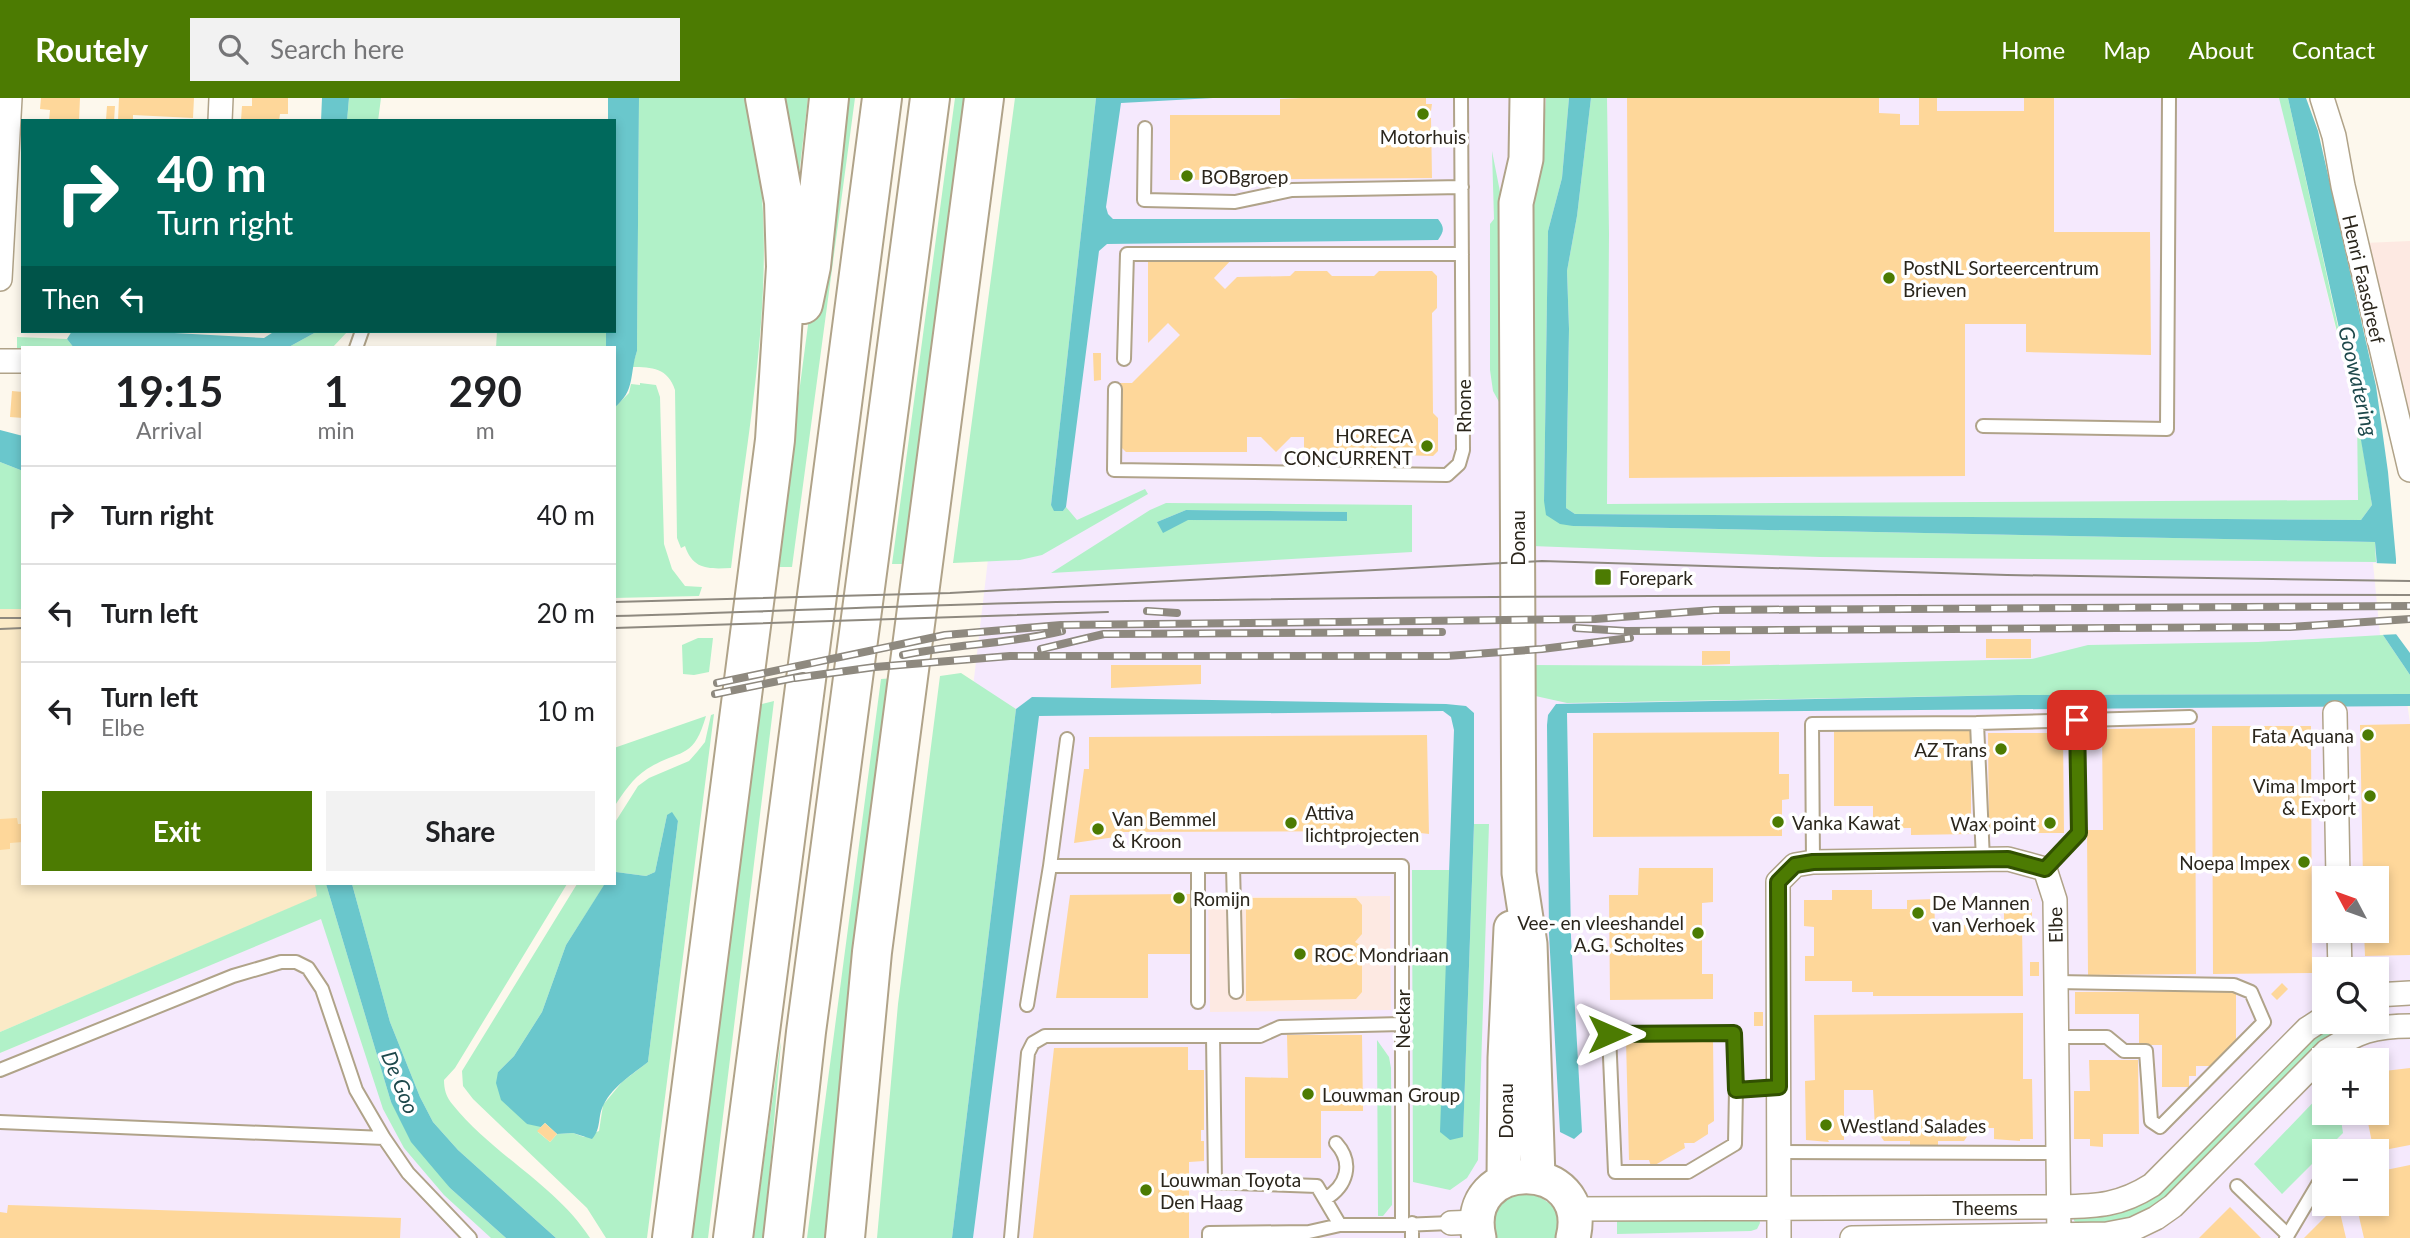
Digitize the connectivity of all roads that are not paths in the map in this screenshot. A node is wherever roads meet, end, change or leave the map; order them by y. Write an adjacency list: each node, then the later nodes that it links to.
1 (10, 98): 17 (street)
2 (221, 98): 13 (street)
3 (765, 98): 25 (highway)
4 (829, 98): 25 (highway)
5 (882, 98): 77 (highway)
6 (930, 98): 78 (highway)
7 (984, 98): 79 (highway)
8 (1461, 98): 15 (lane, Rhone)
9 (1505, 98): 16 (main road, Donau)
10 (1527, 98): 16 (main road, Donau)
11 (2169, 98): 24 (lane)
12 (2322, 98): 26 (street, Henri Faasdreef)
13 (220, 119)
14 (1145, 128): 15 (lane)
15 (1462, 187): 18 (lane, Rhone)
16 (1516, 203): 39 (main road, Donau)
17 (8, 220): 19 (street)
18 (1462, 254): 20 (lane); 23 (lane, Rhone)
19 (0, 279)
20 (1124, 359)
21 (0, 361): 22 (street)
22 (21, 361)
23 (1115, 389)
24 (1983, 426)
25 (775, 440): 76 (highway)
26 (2409, 463)
27 (2335, 713): 37 (street)
28 (2190, 717): 29 (lane)
29 (2077, 720): 30 (lane); 38 (lane)
30 (1977, 723): 32 (lane); 33 (lane)
31 (1067, 739): 34 (lane)
32 (1983, 860): 33 (street); 38 (street)
33 (1813, 862): 54 (street)
34 (1050, 866): 35 (lane, Neckar); 45 (lane)
35 (1198, 866): 36 (lane, Neckar); 44 (lane)
36 (1233, 866): 41 (lane); 46 (lane, Neckar)
37 (2338, 866)
38 (2045, 869): 40 (street, Elbe)
39 (1519, 873): 61 (main road, Donau); 62 (main road, Donau)
40 (2056, 982): 52 (street, Elbe); 52 (lane)
41 (1236, 992)
42 (2410, 993): 43 (street)
43 (2389, 994)
44 (1198, 1002)
45 (1027, 1005)
46 (1402, 1024): 51 (lane); 68 (lane, Neckar)
47 (2312, 1026): 66 (street, Theems)
48 (2389, 1026): 49 (street, Theems)
49 (2410, 1026)
50 (2342, 1034): 73 (street, Theems)
51 (1213, 1037): 65 (lane); 80 (lane)
52 (2057, 1037): 60 (street, Elbe)
53 (0, 1070): 57 (lane)
54 (1779, 1087): 55 (lane); 59 (street)
55 (1736, 1090): 55 (lane)
56 (0, 1122): 57 (lane)
57 (384, 1138): 75 (lane)
58 (1336, 1143): 65 (lane)
59 (1779, 1152): 60 (lane); 67 (street)
60 (2058, 1153): 66 (street, Elbe)
61 (1538, 1177): 62 (main road); 69 (main road)
62 (1504, 1181): 71 (main road)
63 (2237, 1185): 74 (lane)
64 (2312, 1194): 74 (lane)
65 (1325, 1199): 70 (lane)
66 (2058, 1207): 67 (street, Theems); 73 (street, Elbe)
67 (1779, 1208): 69 (street, Theems); 82 (street)
68 (1407, 1224): 70 (lane); 71 (lane); 81 (lane, Neckar)
69 (1573, 1224)
70 (1340, 1225): 72 (lane)
71 (1469, 1227)
72 (1209, 1235)
73 (2059, 1237): 83 (street, Theems)
74 (2287, 1237)
75 (470, 1238)
76 (672, 1238)
77 (733, 1238)
78 (783, 1238)
79 (845, 1238)
80 (1011, 1238)
81 (1412, 1238)
82 (1779, 1238)
83 (1852, 1238)

